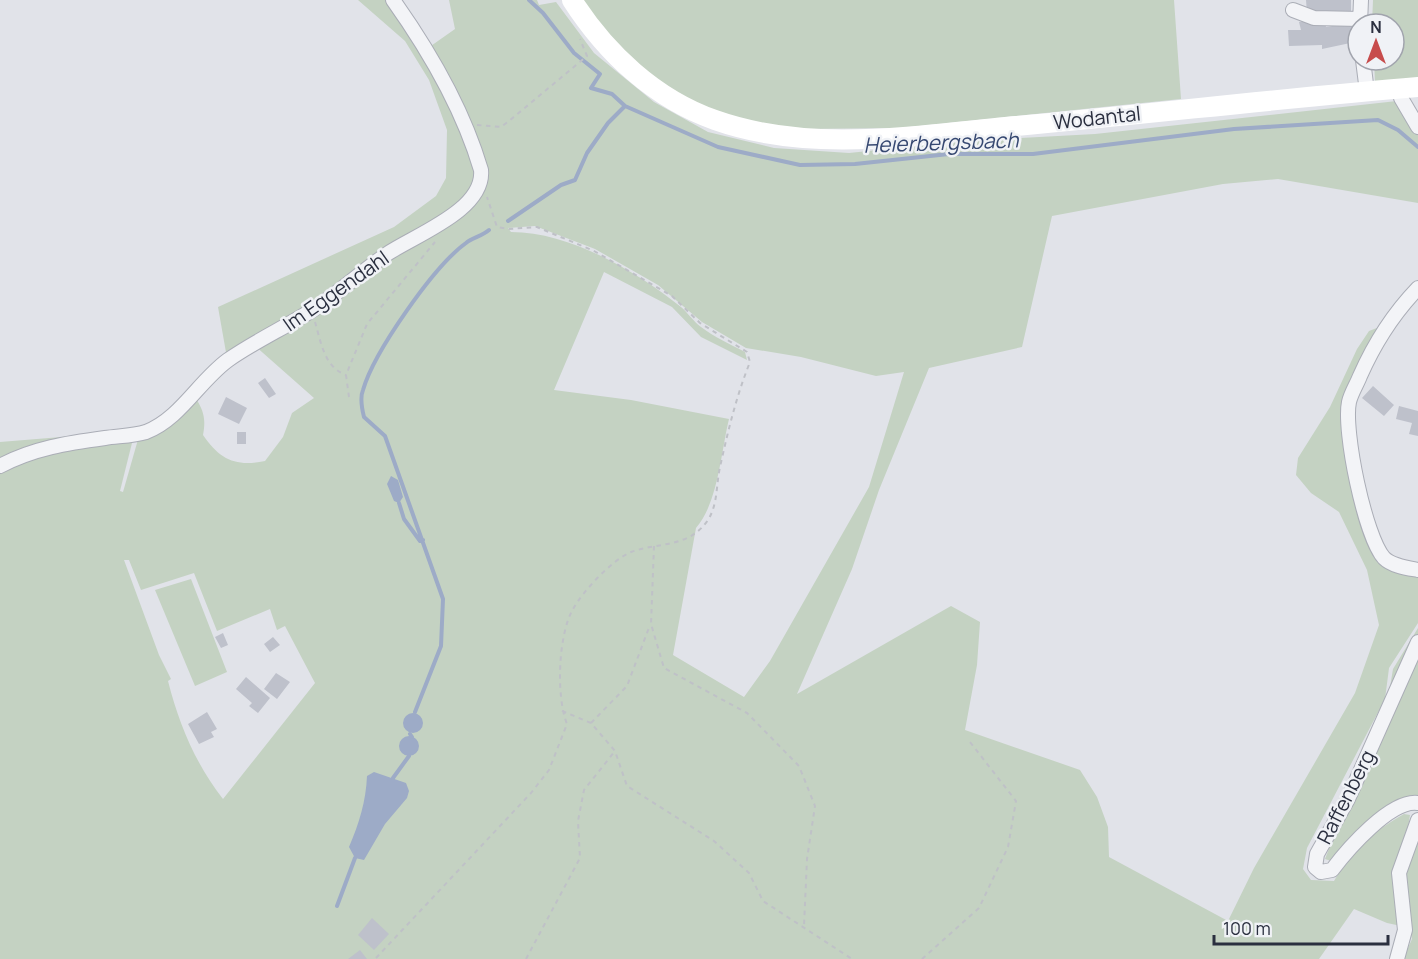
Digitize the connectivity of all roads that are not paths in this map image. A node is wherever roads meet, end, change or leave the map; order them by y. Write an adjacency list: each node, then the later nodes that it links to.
1 (393, 0): 10 (street, Im Eggendahl)
2 (572, 0): 7 (main road, Wodantal)
3 (1293, 10): 4 (street)
4 (1346, 21)
5 (1364, 72): 7 (street)
6 (1409, 88): 7 (main road, Wodantal); 8 (street)
7 (1367, 92)
8 (1418, 127)
9 (1418, 288): 11 (street)
10 (0, 466)
11 (1418, 570)
12 (1418, 642): 13 (street, Raffenberg)
13 (1418, 803)
14 (1418, 820): 15 (street)
15 (1397, 959)

